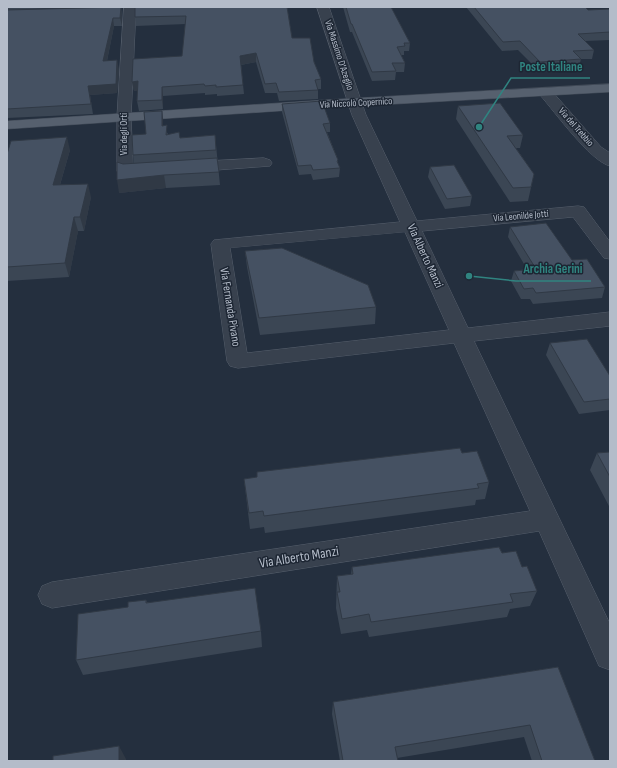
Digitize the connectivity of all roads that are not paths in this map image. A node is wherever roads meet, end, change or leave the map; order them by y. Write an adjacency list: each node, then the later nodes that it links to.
1 (323, 7): 6 (street, Via Massimo D'Azeglio)
2 (127, 9): 3 (street); 7 (street, Via degli Orti)
3 (145, 10)
4 (610, 88): 5 (main road, Via Niccolò Copernico)
5 (545, 92): 6 (main road, Via Niccolò Copernico); 9 (street, Via del Trebbio)
6 (354, 103): 7 (main road, Via Niccolò Copernico); 11 (street, Via Alberto Manzi)
7 (124, 117): 8 (main road, Via Niccolò Copernico); 10 (street, Via degli Orti)
8 (7, 125)
9 (610, 161)
10 (264, 164)
11 (411, 226): 12 (street, Via Leonilde Jotti); 14 (street, Via Alberto Manzi); 14 (street, Via Fernanda Pivano)
12 (610, 254)
13 (610, 320): 14 (street)
14 (462, 335): 15 (street, Via Alberto Manzi)
15 (546, 519): 16 (street, Via Alberto Manzi); 17 (street, Via Alberto Manzi)
16 (52, 595)
17 (610, 656)

